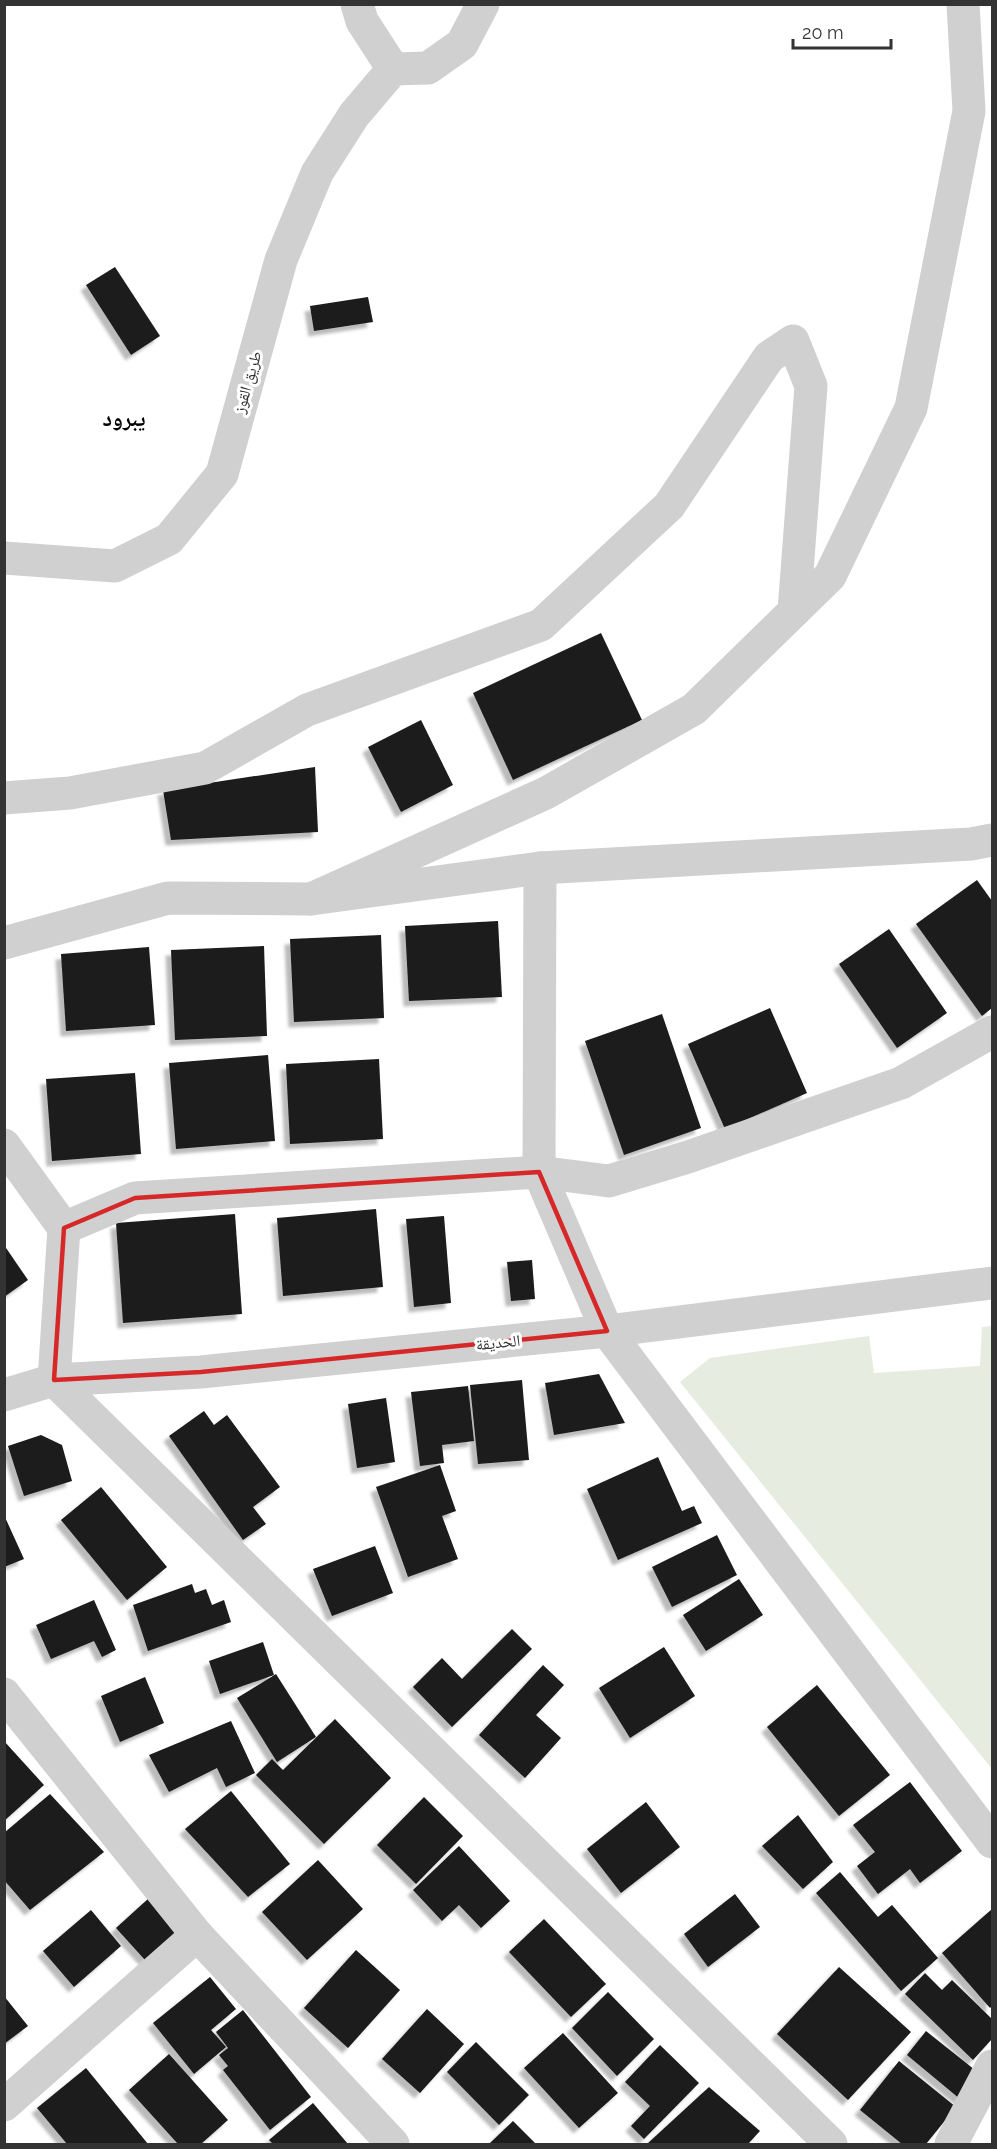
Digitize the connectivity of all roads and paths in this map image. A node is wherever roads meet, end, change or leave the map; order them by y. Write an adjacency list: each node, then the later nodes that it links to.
1 (357, 4): 4 (street)
2 (483, 4): 4 (street)
3 (963, 4): 6 (street)
4 (393, 69): 5 (street, طريق القوز)
5 (4, 558)
6 (794, 610): 7 (street); 10 (street)
7 (4, 798)
8 (985, 836): 9 (street)
9 (540, 867): 10 (street); 14 (street)
10 (311, 899): 11 (street)
11 (4, 943)
12 (993, 1032): 14 (street)
13 (4, 1145): 15 (street)
14 (539, 1172): 15 (street); 17 (street)
15 (64, 1228): 18 (street)
16 (993, 1283): 17 (street, الحديقة)
17 (607, 1331): 18 (street, الحديقة); 21 (street)
18 (54, 1380): 19 (street, الحديقة); 26 (street)
19 (4, 1395)
20 (4, 1694): 22 (street)
21 (993, 1842)
22 (197, 1935): 24 (street); 25 (street)
23 (993, 2066): 27 (street)
24 (4, 2105)
25 (393, 2145)
26 (831, 2145)
27 (951, 2145)

